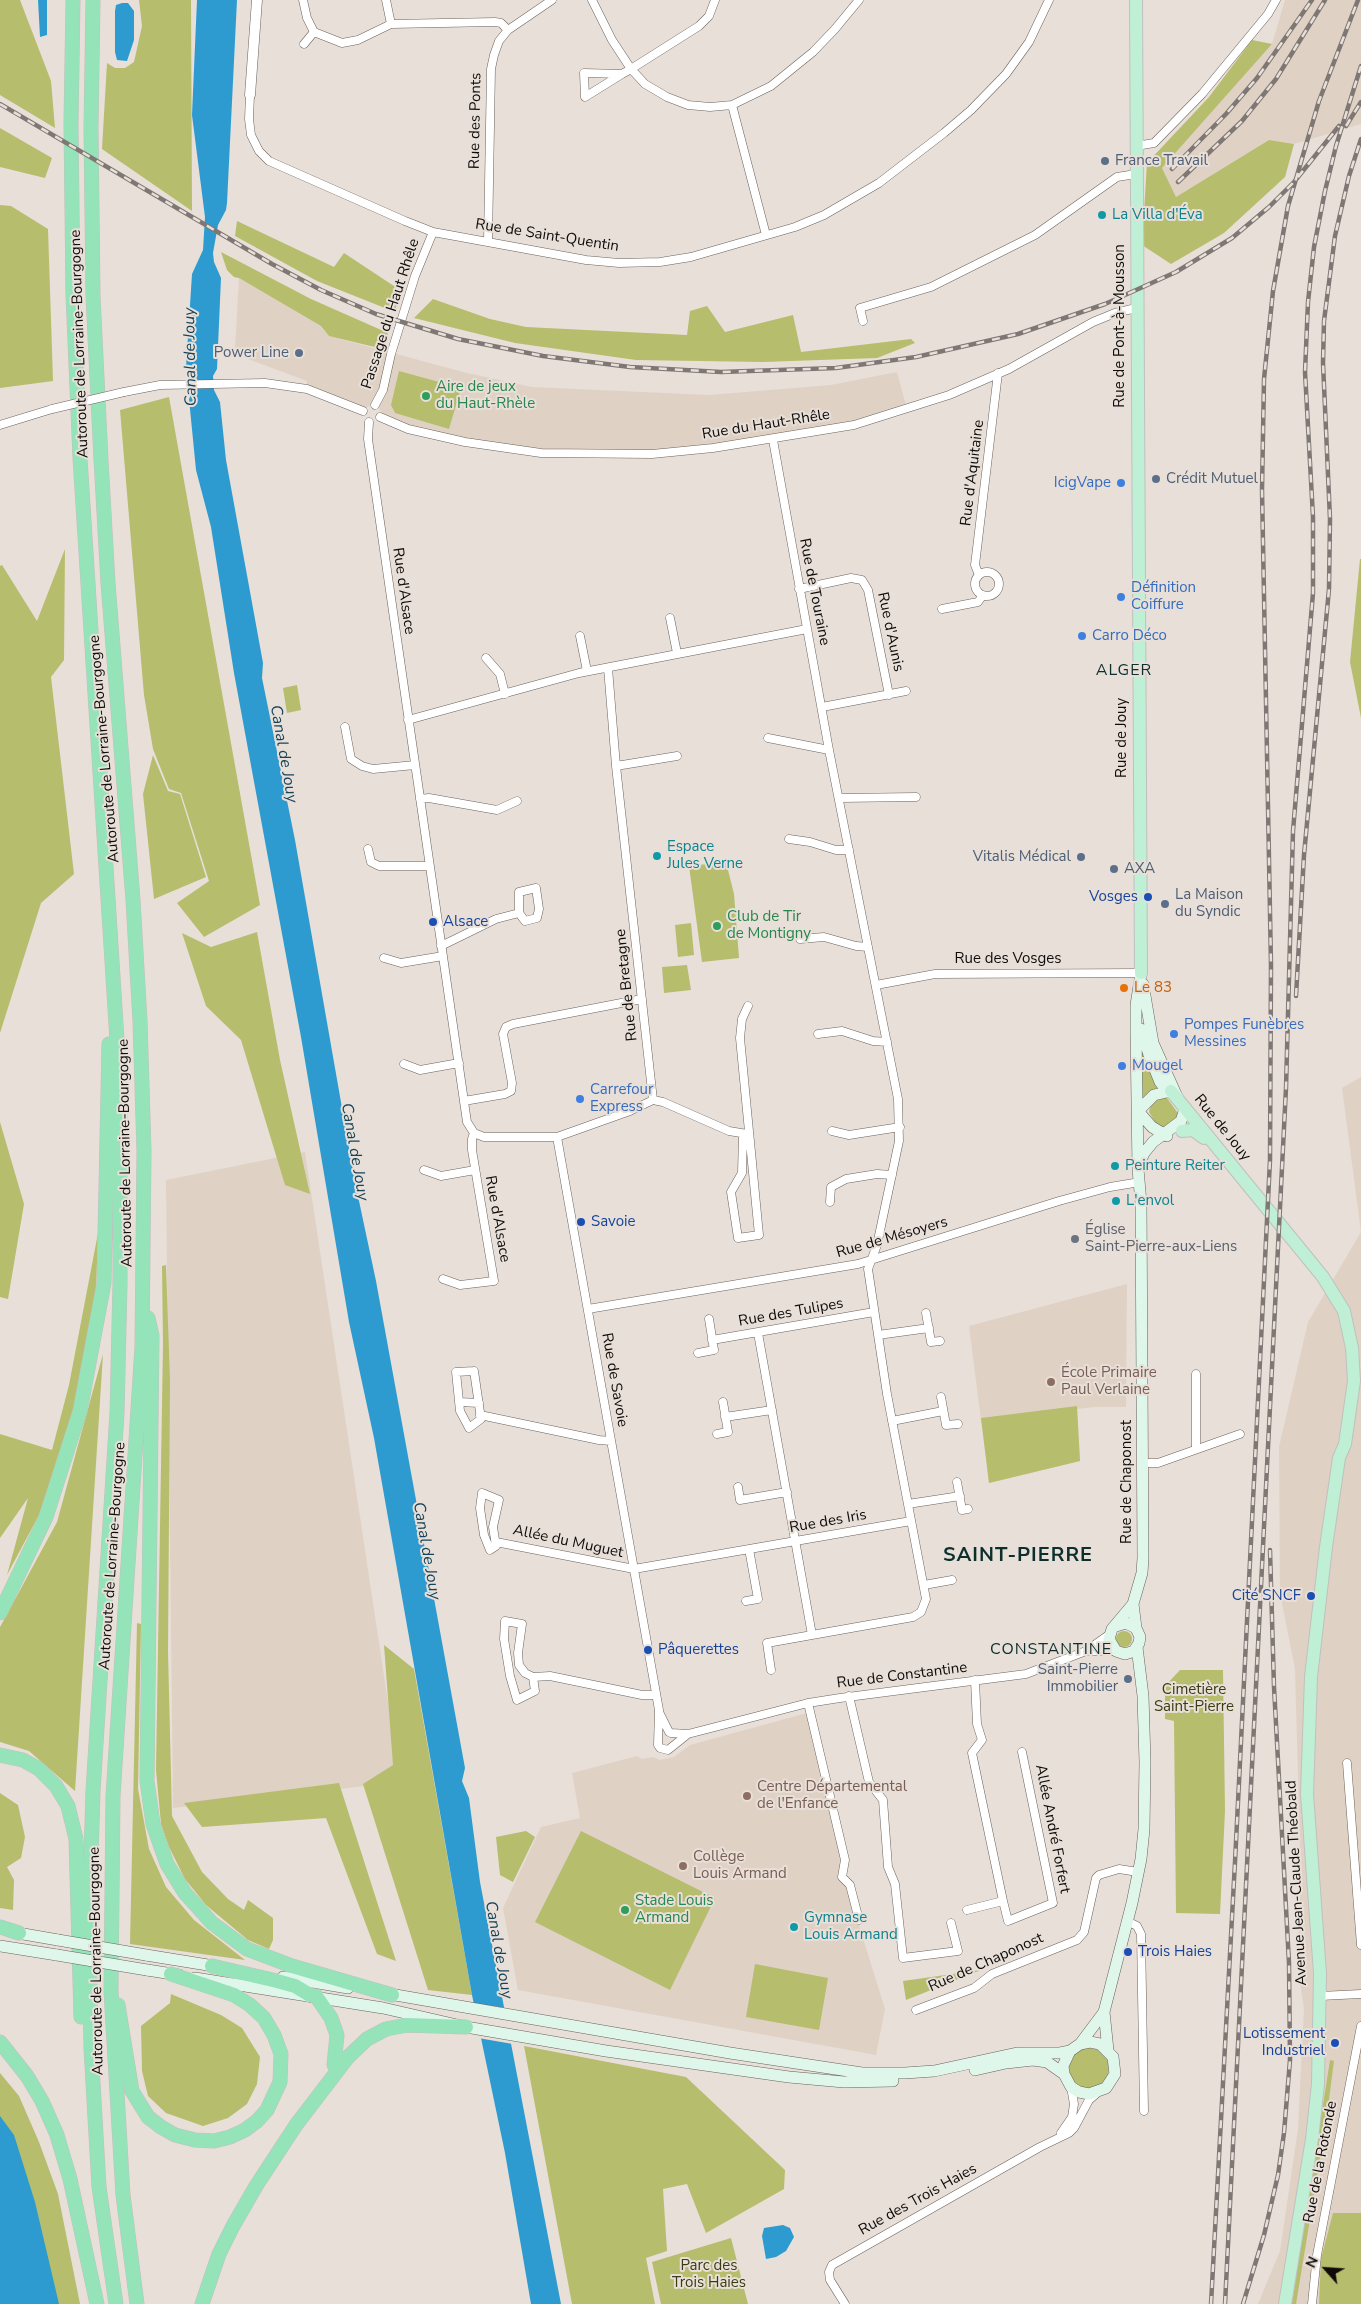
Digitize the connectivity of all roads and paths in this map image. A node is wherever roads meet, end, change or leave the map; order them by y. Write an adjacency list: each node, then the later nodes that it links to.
1 (73, 0): 70 (highway, Autoroute de Lorraine-Bourgogne)
2 (92, 0): 107 (highway, Autoroute de Lorraine-Bourgogne)
3 (257, 0): 19 (street)
4 (303, 0): 15 (street)
5 (386, 0): 13 (street)
6 (552, 0): 14 (street, Rue des Ponts)
7 (592, 0): 17 (street)
8 (716, 0): 17 (street)
9 (1049, 0): 24 (street, Rue de Saint-Quentin)
10 (1136, 0): 21 (main road, Rue de Pont-à-Mousson)
11 (1276, 0): 21 (street)
12 (856, 1): 20 (street)
13 (390, 24): 14 (street); 15 (street)
14 (508, 30): 25 (street, Rue des Ponts)
15 (314, 32): 16 (street)
16 (304, 44)
17 (631, 69): 18 (street); 20 (street)
18 (622, 74): 18 (street)
19 (250, 95): 23 (street, Rue de Saint-Quentin)
20 (732, 105): 24 (street)
21 (1136, 146): 22 (main road, Rue de Pont-à-Mousson)
22 (1136, 174): 26 (main road, Rue de Pont-à-Mousson); 27 (street)
23 (433, 232): 25 (street, Rue de Saint-Quentin); 29 (street, Passage du Haut Rhêle)
24 (766, 235): 25 (street, Rue de Saint-Quentin)
25 (488, 241)
26 (1136, 308): 28 (street, Rue du Haut-Rhêle); 35 (main road, Rue de Pont-à-Mousson)
27 (863, 321)
28 (998, 374): 34 (street, Rue du Haut-Rhêle); 36 (street, Rue d'Aquitaine)
29 (375, 405): 30 (street); 31 (street)
30 (363, 411): 32 (street); 33 (street, bridge)
31 (380, 417): 32 (street); 34 (street, Rue du Haut-Rhêle)
32 (369, 422): 51 (street, Rue d'Alsace)
33 (0, 425)
34 (773, 440): 37 (street, Rue de Touraine)
35 (1137, 471): 73 (main road, Rue de Jouy)
36 (980, 575): 38 (street, Rue d'Aquitaine); 38 (street)
37 (799, 589): 41 (street, Rue de Touraine); 49 (street, Rue d'Aunis)
38 (983, 595): 39 (street)
39 (942, 609)
40 (670, 618): 43 (street)
41 (807, 629): 43 (street); 50 (street, Rue de Touraine)
42 (580, 636): 46 (street)
43 (677, 653): 45 (street)
44 (486, 658): 48 (street)
45 (608, 668): 46 (street); 57 (street, Rue de Bretagne)
46 (587, 671): 48 (street)
47 (906, 691): 49 (street, Rue d'Aunis)
48 (504, 694): 51 (street)
49 (889, 695): 50 (street, Rue d'Aunis)
50 (822, 707): 54 (street, Rue de Touraine)
51 (408, 720): 56 (street, Rue d'Alsace)
52 (345, 727): 56 (street)
53 (768, 738): 54 (street)
54 (830, 750): 59 (street, Rue de Touraine)
55 (677, 756): 57 (street)
56 (414, 765): 60 (street, Rue d'Alsace)
57 (616, 766): 75 (street, Rue de Bretagne)
58 (916, 797): 59 (street)
59 (840, 798): 64 (street, Rue de Touraine)
60 (420, 799): 61 (street); 65 (street, Rue d'Alsace)
61 (518, 800)
62 (789, 839): 64 (street)
63 (368, 849): 65 (street)
64 (849, 850): 69 (street, Rue de Touraine)
65 (429, 866): 68 (street, Rue d'Alsace)
66 (519, 913): 68 (street)
67 (800, 939): 69 (street)
68 (441, 946): 71 (street, Rue d'Alsace)
69 (868, 947): 74 (street, Rue de Touraine)
70 (112, 949): 149 (highway); 204 (highway, Autoroute de Lorraine-Bourgogne)
71 (443, 956): 72 (street); 81 (street, Rue d'Alsace)
72 (384, 958)
73 (1141, 973): 74 (street, Rue des Vosges); 76 (main road, Rue de Jouy); 86 (main road)
74 (876, 985): 79 (street, Rue de Touraine)
75 (642, 999): 84 (street, Rue de Bretagne); 85 (street)
76 (1136, 1005): 80 (main road, Rue de Jouy); 83 (main road, Rue de Jouy)
77 (748, 1006): 92 (street)
78 (818, 1034): 79 (street)
79 (887, 1042): 88 (street, Rue de Touraine)
80 (1137, 1058): 87 (main road, Rue de Chaponost)
81 (458, 1063): 82 (street); 85 (street, Rue d'Alsace)
82 (404, 1064)
83 (1171, 1091): 86 (main road, Rue de Jouy); 87 (main road)
84 (653, 1100): 92 (street); 94 (street)
85 (464, 1101): 91 (street, Rue d'Alsace)
86 (1182, 1105): 93 (main road); 95 (main road, Rue de Jouy)
87 (1138, 1111): 93 (main road); 96 (main road, Rue de Chaponost)
88 (900, 1127): 89 (street); 101 (street, Rue de Touraine)
89 (832, 1131)
90 (1182, 1131): 93 (main road); 95 (main road)
91 (474, 1133): 94 (street); 99 (street, Rue d'Alsace)
92 (745, 1134): 97 (street); 100 (street)
93 (1165, 1135): 96 (main road)
94 (557, 1137): 108 (street, Rue de Savoie)
95 (1227, 1160): 104 (main road, Rue de Jouy)
96 (1140, 1164): 102 (main road, Rue de Chaponost)
97 (752, 1169): 100 (street); 100 (street)
98 (424, 1170): 99 (street, Rue d'Alsace)
99 (475, 1170): 106 (street, Rue d'Alsace)
100 (742, 1173)
101 (892, 1175): 103 (street); 105 (street, Rue de Touraine)
102 (1140, 1182): 105 (street, Rue de Mésoyers); 133 (main road, Rue de Chaponost)
103 (830, 1202)
104 (1290, 1236): 189 (main road, Avenue Jean-Claude Théobald)
105 (870, 1261): 108 (street, Rue de Mésoyers); 109 (street)
106 (443, 1279)
107 (144, 1302): 185 (highway, Autoroute de Lorraine-Bourgogne); 187 (highway)
108 (588, 1309): 131 (street, Rue de Savoie)
109 (874, 1312): 113 (street, Rue des Tulipes); 114 (street)
110 (926, 1313): 112 (street)
111 (709, 1320): 115 (street)
112 (929, 1328): 114 (street); 116 (street)
113 (758, 1333): 115 (street, Rue des Tulipes); 123 (street)
114 (878, 1335): 127 (street)
115 (712, 1340): 117 (street)
116 (940, 1341)
117 (698, 1353)
118 (1196, 1374): 132 (street)
119 (941, 1397): 124 (street)
120 (459, 1402): 122 (street); 122 (street); 125 (street)
121 (722, 1402): 126 (street)
122 (479, 1403): 125 (street)
123 (772, 1410): 126 (street); 136 (street)
124 (943, 1411): 127 (street); 128 (street)
125 (480, 1415): 131 (street)
126 (725, 1416): 129 (street)
127 (892, 1421): 138 (street)
128 (958, 1424)
129 (717, 1434)
130 (1240, 1434): 132 (street)
131 (611, 1441): 144 (street, Rue de Savoie)
132 (1196, 1448): 133 (street)
133 (1142, 1463): 148 (main road, Rue de Chaponost)
134 (957, 1482): 137 (street)
135 (738, 1487): 136 (street)
136 (786, 1492): 141 (street)
137 (960, 1496): 138 (street); 139 (street)
138 (908, 1504): 140 (street)
139 (968, 1509)
140 (911, 1522): 141 (street, Rue des Iris); 146 (street)
141 (795, 1541): 143 (street, Rue des Iris); 152 (street)
142 (496, 1542): 142 (street, Allée du Muguet); 144 (street, Allée du Muguet)
143 (749, 1549): 144 (street, Rue des Iris); 147 (street)
144 (634, 1569): 162 (street, Rue de Savoie)
145 (952, 1580): 146 (street)
146 (924, 1585): 152 (street)
147 (746, 1601)
148 (1134, 1604): 150 (main road, Rue de Chaponost); 151 (main road, Rue de Chaponost)
149 (0, 1613)
150 (1136, 1628): 151 (main road); 153 (main road)
151 (1113, 1630): 154 (street, Rue de Constantine); 155 (main road)
152 (812, 1635): 158 (street)
153 (1137, 1648): 155 (main road); 159 (main road)
154 (1086, 1651): 155 (street, Rue de Constantine); 161 (street, Rue de Constantine)
155 (1118, 1652): 159 (main road)
156 (508, 1663): 157 (street); 157 (street); 160 (street)
157 (519, 1665): 160 (street)
158 (771, 1670)
159 (1140, 1674): 173 (main road)
160 (533, 1677): 162 (street)
161 (975, 1680): 163 (street, Rue de Constantine); 174 (street, Allée André Forfert)
162 (656, 1695): 165 (street, Rue de Savoie)
163 (850, 1696): 164 (street, Rue de Constantine); 178 (street)
164 (808, 1703): 167 (street, Rue de Constantine); 176 (street)
165 (659, 1710): 166 (street, Rue de Savoie); 168 (street, Rue de Savoie)
166 (670, 1732): 167 (street, Rue de Constantine); 168 (street); 169 (street)
167 (688, 1734): 169 (street, Rue de Constantine)
168 (658, 1737): 169 (street)
169 (674, 1744)
170 (1022, 1752): 174 (street, Allée André Forfert)
171 (0, 1755): 204 (highway)
172 (1347, 1763): 181 (street)
173 (1138, 1872): 177 (main road); 190 (street, Rue de Chaponost)
174 (1003, 1901): 175 (street)
175 (967, 1910)
176 (859, 1920)
177 (1127, 1921): 191 (main road); 202 (street)
178 (951, 1923)
179 (0, 1929): 180 (highway)
180 (19, 1933): 183 (main road, bridge)
181 (1361, 1945)
182 (0, 1946): 184 (main road, bridge)
183 (212, 1966): 187 (main road); 188 (highway)
184 (171, 1974): 185 (highway); 188 (main road)
185 (111, 1991): 207 (highway, Autoroute de Lorraine-Bourgogne)
186 (1361, 1994): 189 (street)
187 (392, 1995): 197 (main road)
188 (313, 1996): 193 (main road); 198 (highway)
189 (1320, 1996): 210 (main road, Avenue Jean-Claude Théobald)
190 (916, 2010)
191 (1104, 2012): 195 (main road); 196 (main road)
192 (1361, 2026): 211 (street, Rue de la Rotonde)
193 (466, 2027): 199 (main road); 208 (highway)
194 (0, 2042): 205 (highway)
195 (1080, 2044): 196 (main road); 197 (main road)
196 (1108, 2050): 201 (main road)
197 (1070, 2051): 199 (main road)
198 (334, 2065)
199 (1064, 2074): 200 (main road)
200 (1071, 2087): 201 (main road); 203 (street, Rue des Trois Haies)
201 (1098, 2093): 203 (street, Rue des Trois Haies)
202 (1144, 2111)
203 (1057, 2138): 209 (street, Rue des Trois Haies)
204 (99, 2187): 206 (highway, Autoroute de Lorraine-Bourgogne)
205 (96, 2304)
206 (116, 2304)
207 (137, 2304)
208 (202, 2304)
209 (844, 2304)
210 (1285, 2304)
211 (1312, 2304)

